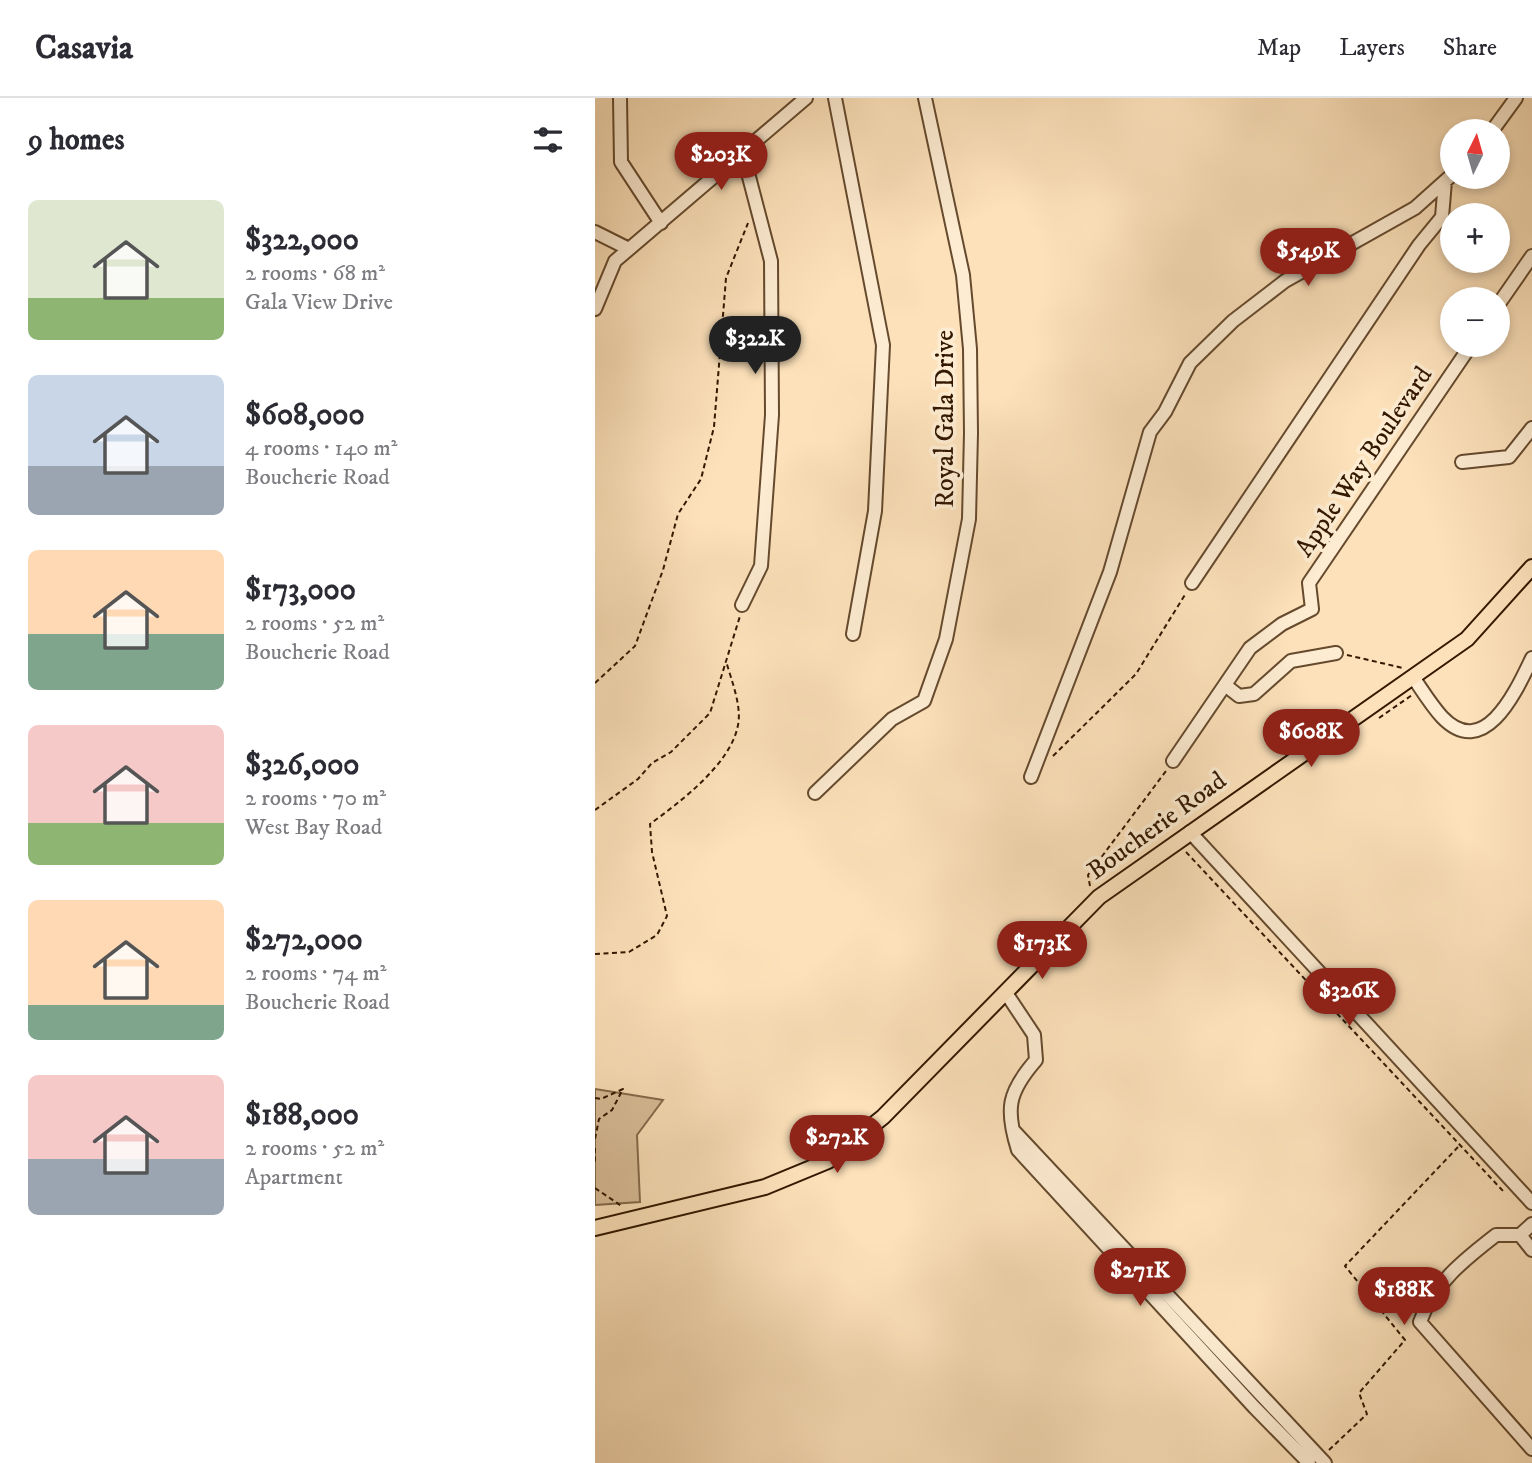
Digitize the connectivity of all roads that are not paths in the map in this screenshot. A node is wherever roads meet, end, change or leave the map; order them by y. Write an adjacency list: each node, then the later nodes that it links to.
1 (620, 98): 10 (street)
2 (806, 98): 7 (street)
3 (835, 98): 22 (street)
4 (925, 98): 29 (street, Royal Gala Drive)
5 (1516, 98): 6 (street)
6 (1501, 119)
7 (742, 150): 10 (street); 21 (street)
8 (1440, 185): 28 (street)
9 (1447, 189): 20 (street)
10 (661, 223): 12 (street)
11 (595, 232): 12 (street)
12 (629, 249): 15 (street)
13 (1532, 256): 14 (street)
14 (1510, 288)
15 (595, 309)
16 (1463, 357): 26 (street, Apple Way Boulevard)
17 (1532, 428): 18 (street)
18 (1462, 462)
19 (1532, 567): 25 (main road, Boucherie Road)
20 (1192, 583)
21 (742, 605)
22 (853, 634)
23 (1336, 653): 26 (street)
24 (1532, 658): 25 (street)
25 (1413, 677): 30 (main road, Boucherie Road)
26 (1225, 685): 27 (street)
27 (1173, 761)
28 (1031, 777)
29 (815, 793)
30 (1190, 832): 31 (main road, Boucherie Road); 32 (street)
31 (1006, 993): 34 (main road, Boucherie Road); 38 (street)
32 (1532, 1203)
33 (1532, 1224): 35 (street)
34 (595, 1228)
35 (1520, 1236): 36 (street); 37 (street)
36 (1532, 1250)
37 (1532, 1449)
38 (1318, 1461)

